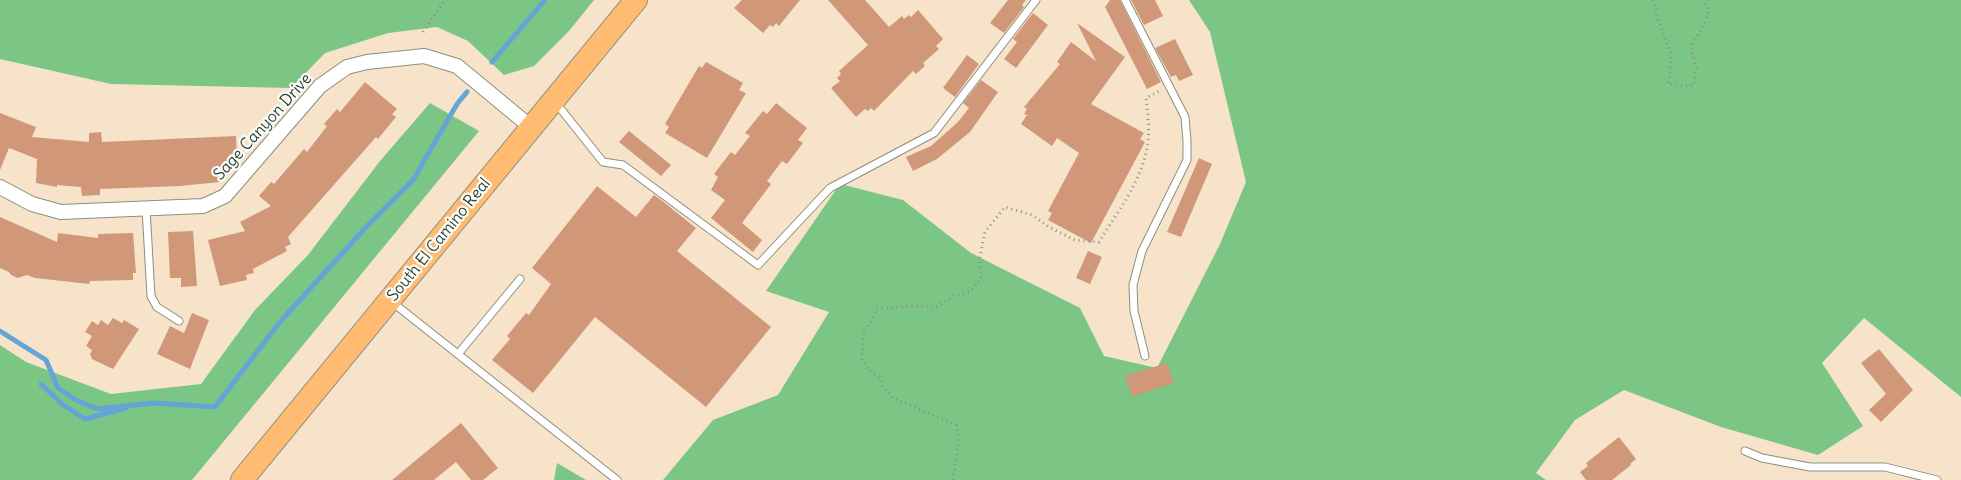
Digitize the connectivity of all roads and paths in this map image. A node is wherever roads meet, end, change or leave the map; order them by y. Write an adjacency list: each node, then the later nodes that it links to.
1 (445, 0): 7 (path)
2 (636, 0): 9 (main road, South El Camino Real)
3 (1036, 0): 9 (lane)
4 (1125, 0): 8 (lane)
5 (1653, 0): 6 (path)
6 (1702, 0)
7 (423, 32)
8 (1169, 86): 17 (lane); 21 (path)
9 (554, 100): 10 (main road, South El Camino Real)
10 (532, 128): 12 (street, Sage Canyon Drive); 14 (main road, South El Camino Real)
11 (0, 187): 12 (street, Sage Canyon Drive)
12 (146, 208): 15 (lane)
13 (520, 279): 16 (lane)
14 (390, 301): 16 (lane); 19 (main road, South El Camino Real)
15 (179, 321)
16 (458, 354): 20 (lane)
17 (1145, 356)
18 (1744, 450): 22 (lane)
19 (242, 480)
20 (617, 480)
21 (953, 480)
22 (1937, 480)

